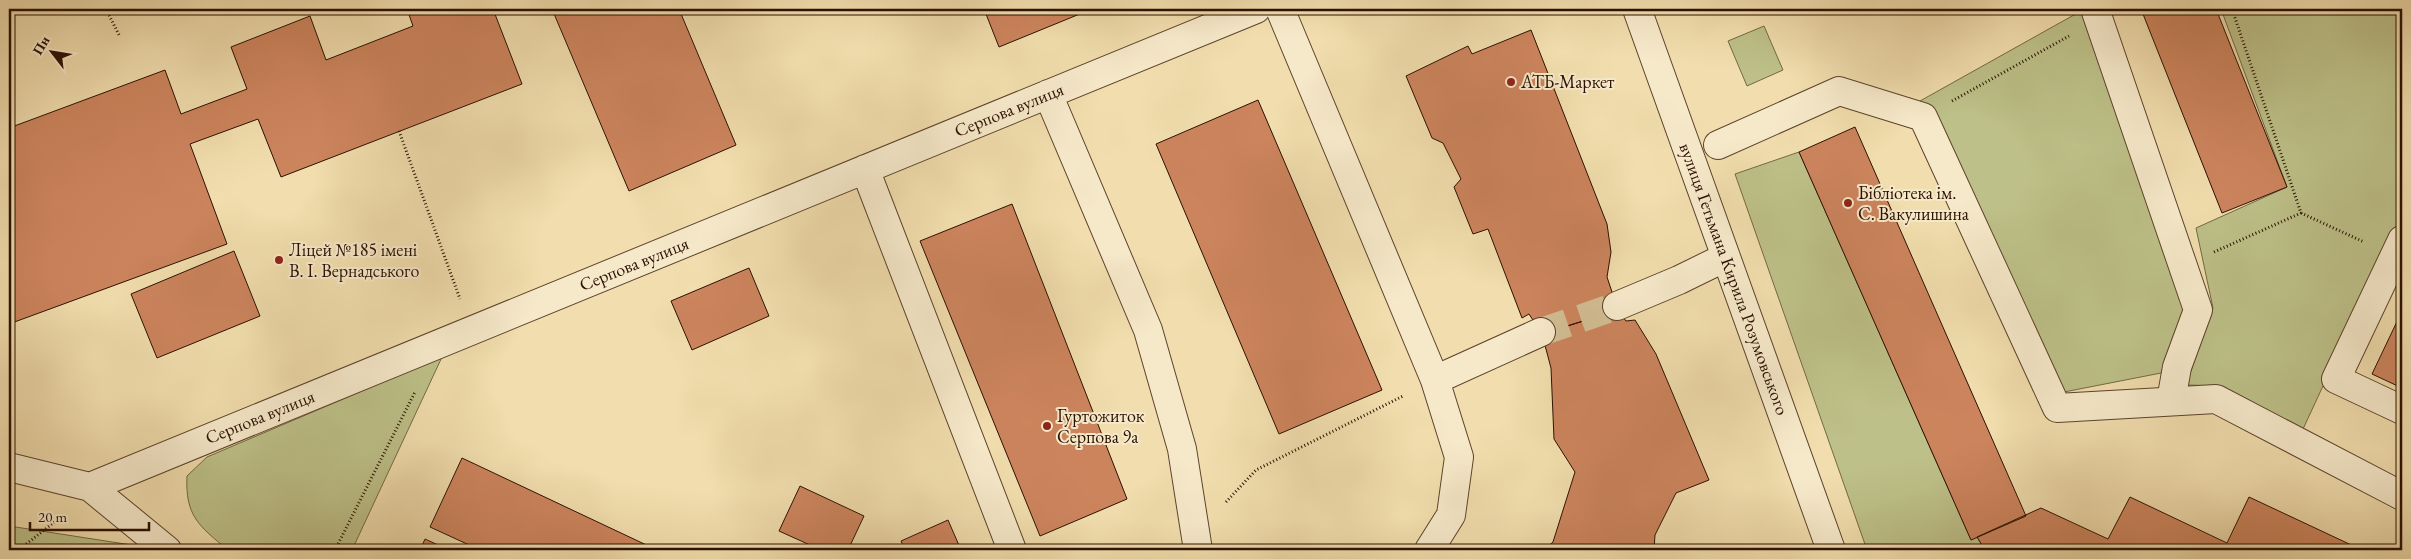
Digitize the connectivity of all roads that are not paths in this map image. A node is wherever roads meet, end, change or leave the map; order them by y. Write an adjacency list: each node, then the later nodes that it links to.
1 (1256, 9): 5 (street, Серпова вулиця)
2 (1280, 9): 12 (street)
3 (1637, 9): 9 (street, вулиця Гетьмана Кирила Розумовського)
4 (2097, 14): 13 (street)
5 (1048, 94): 7 (street, Серпова вулиця); 18 (street)
6 (1718, 145): 13 (street)
7 (865, 169): 16 (street, Серпова вулиця); 20 (street)
8 (2398, 248): 14 (street)
9 (1726, 257): 10 (street); 22 (street, вулиця Гетьмана Кирила Розумовського)
10 (1617, 306)
11 (1541, 332): 12 (street)
12 (1435, 380): 21 (street)
13 (2171, 401): 17 (street)
14 (2402, 410)
15 (9, 467): 16 (street)
16 (90, 487): 19 (street)
17 (2402, 496)
18 (1197, 542)
19 (166, 550)
20 (1012, 550)
21 (1429, 550)
22 (1830, 550)

